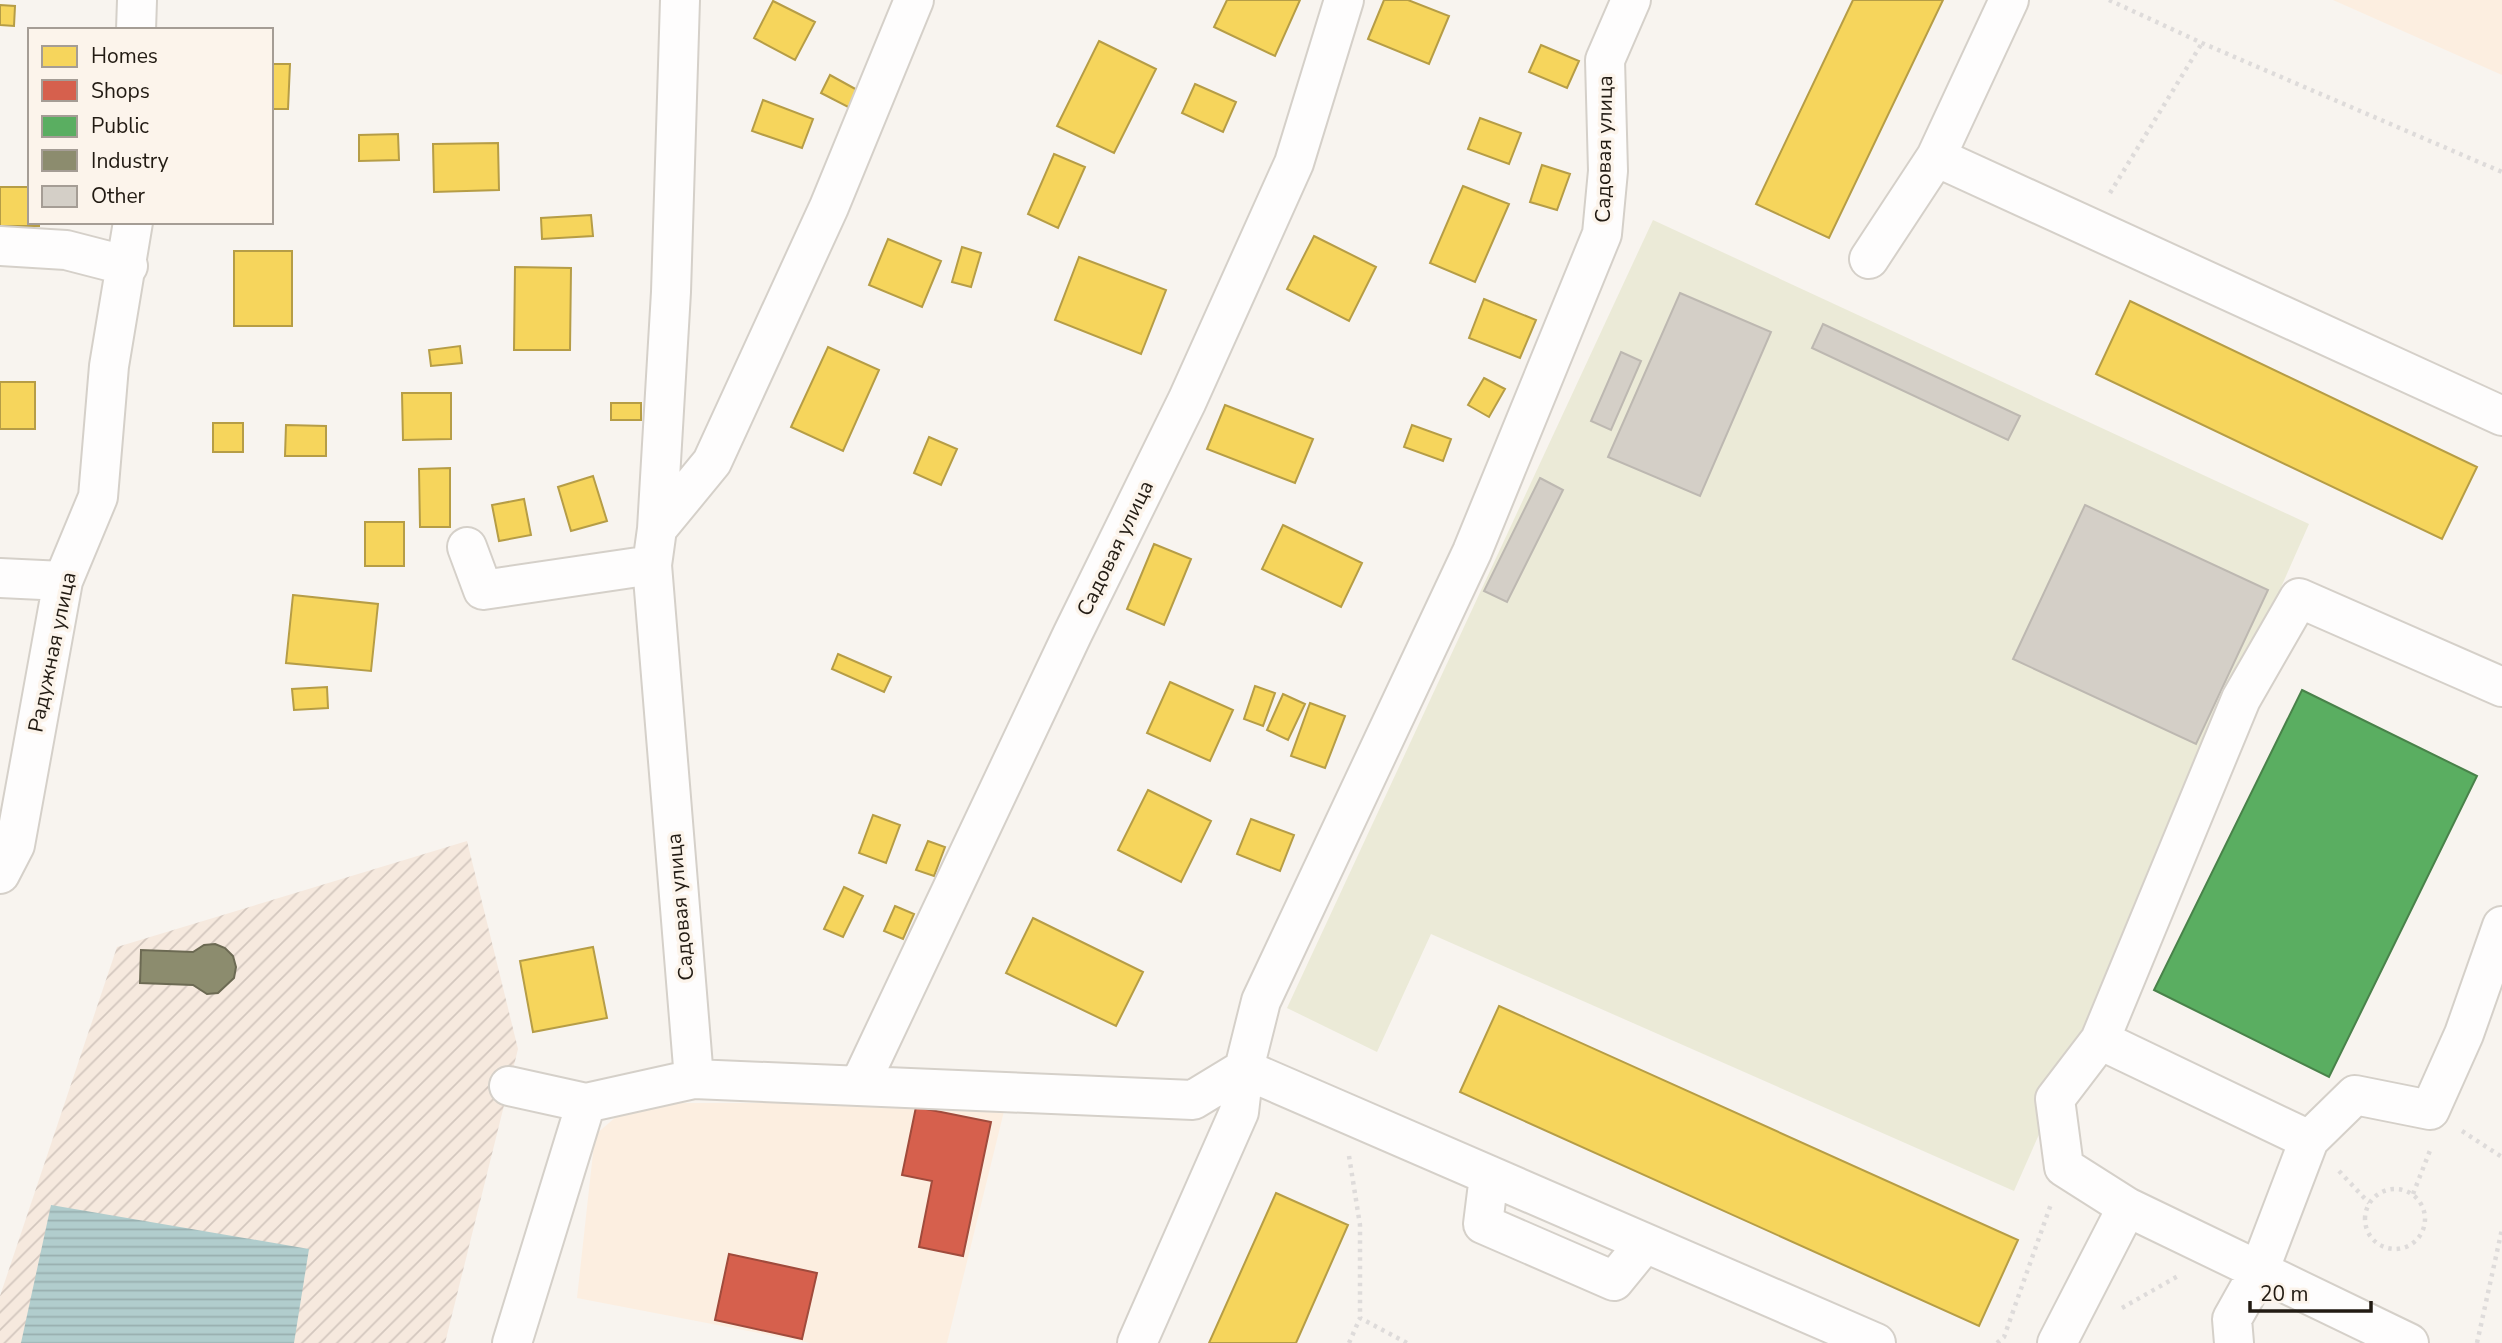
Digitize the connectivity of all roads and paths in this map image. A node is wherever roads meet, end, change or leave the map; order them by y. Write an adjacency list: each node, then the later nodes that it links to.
1 (137, 0): 8 (street)
2 (680, 0): 19 (street, Садовая улица)
3 (914, 0): 19 (street)
4 (1344, 0): 29 (street, Садовая улица)
5 (1631, 0): 26 (street, Садовая улица)
6 (2008, 0): 10 (street)
7 (2109, 0): 9 (path)
8 (136, 28)
9 (2202, 43): 11 (path); 13 (path)
10 (1936, 157): 13 (street); 15 (street)
11 (2502, 172)
12 (133, 224): 16 (street, Радужная улица)
13 (2087, 229): 17 (street)
14 (0, 246): 16 (street)
15 (1869, 259)
16 (128, 266): 21 (street, Радужная улица)
17 (2502, 416)
18 (467, 547): 19 (street)
19 (654, 547): 27 (street, Садовая улица)
20 (0, 578): 21 (street)
21 (63, 581): 23 (street, Радужная улица)
22 (2502, 687): 25 (street)
23 (0, 874)
24 (2502, 926): 32 (street)
25 (2100, 1040): 33 (street); 35 (street)
26 (1244, 1069): 29 (street); 31 (street); 44 (street, Садовая улица)
27 (694, 1079): 29 (street); 30 (street)
28 (509, 1086): 30 (street)
29 (859, 1086)
30 (586, 1103): 43 (street)
31 (1345, 1113): 42 (path); 47 (street)
32 (2437, 1114): 33 (street); 34 (path); 36 (path)
33 (2309, 1140): 40 (street)
34 (2502, 1157)
35 (2064, 1167): 37 (street); 48 (path)
36 (2413, 1194): 36 (path)
37 (2127, 1207): 39 (street); 49 (street)
38 (2502, 1229): 52 (path)
39 (2220, 1252): 40 (street); 41 (path)
40 (2259, 1271): 50 (street); 51 (street)
41 (2118, 1311)
42 (1360, 1318): 45 (path); 46 (path)
43 (512, 1343)
44 (1138, 1343)
45 (1349, 1343)
46 (1408, 1343)
47 (1876, 1343)
48 (1997, 1343)
49 (2057, 1343)
50 (2234, 1343)
51 (2409, 1343)
52 (2477, 1343)

